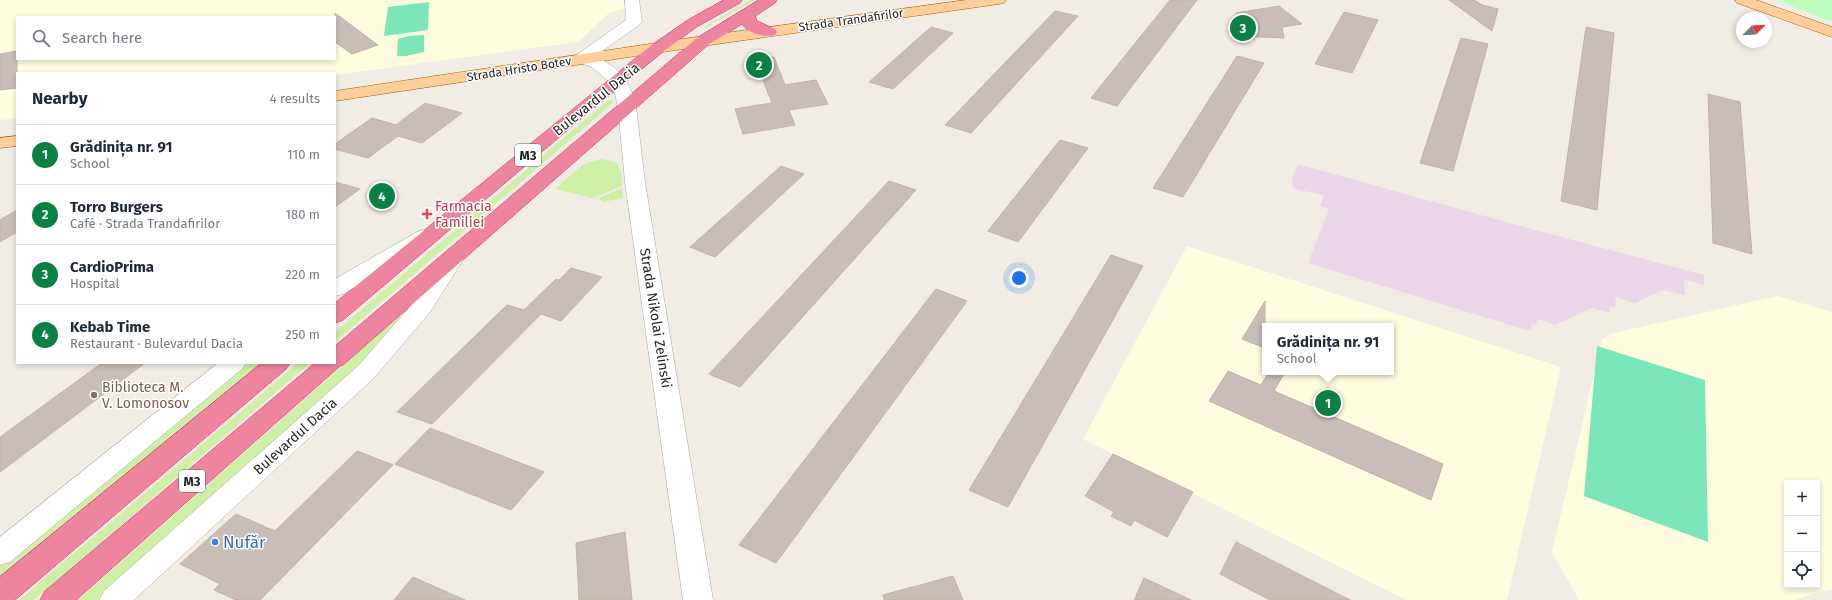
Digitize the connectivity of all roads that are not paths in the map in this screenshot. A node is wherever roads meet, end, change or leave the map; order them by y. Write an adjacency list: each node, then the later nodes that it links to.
1 (632, 0): 11 (street)
2 (735, 0): 10 (highway, Bulevardul Dacia / M3)
3 (770, 0): 6 (highway, Bulevardul Dacia / M3)
4 (999, 0): 7 (main road, Strada Trandafirilor)
5 (1742, 0): 8 (main road)
6 (749, 12): 7 (highway); 9 (highway, Bulevardul Dacia / M3)
7 (769, 32): 9 (main road, Strada Trandafirilor)
8 (1832, 32)
9 (703, 41): 10 (main road, Strada Hristo Botev); 14 (highway, Bulevardul Dacia / M3)
10 (659, 47): 11 (main road, Strada Hristo Botev); 12 (highway, Bulevardul Dacia / M3)
11 (581, 59): 12 (street, Strada Nikolai Zelinski); 13 (main road, Strada Hristo Botev)
12 (617, 80): 14 (street, Strada Nikolai Zelinski); 17 (highway, Bulevardul Dacia / M3)
13 (336, 96)
14 (627, 107): 18 (highway, Bulevardul Dacia / M3); 29 (street, Strada Nikolai Zelinski)
15 (16, 141): 16 (main road)
16 (0, 143)
17 (438, 229): 19 (street); 20 (highway, Bulevardul Dacia / M3)
18 (458, 254): 21 (highway, Bulevardul Dacia / M3); 28 (street, Bulevardul Dacia)
19 (336, 288)
20 (336, 314)
21 (336, 358)
22 (233, 364): 25 (street)
23 (277, 364): 26 (highway, M3)
24 (329, 364): 27 (highway, M3)
25 (0, 553)
26 (0, 595)
27 (55, 600)
28 (114, 600)
29 (698, 600)

